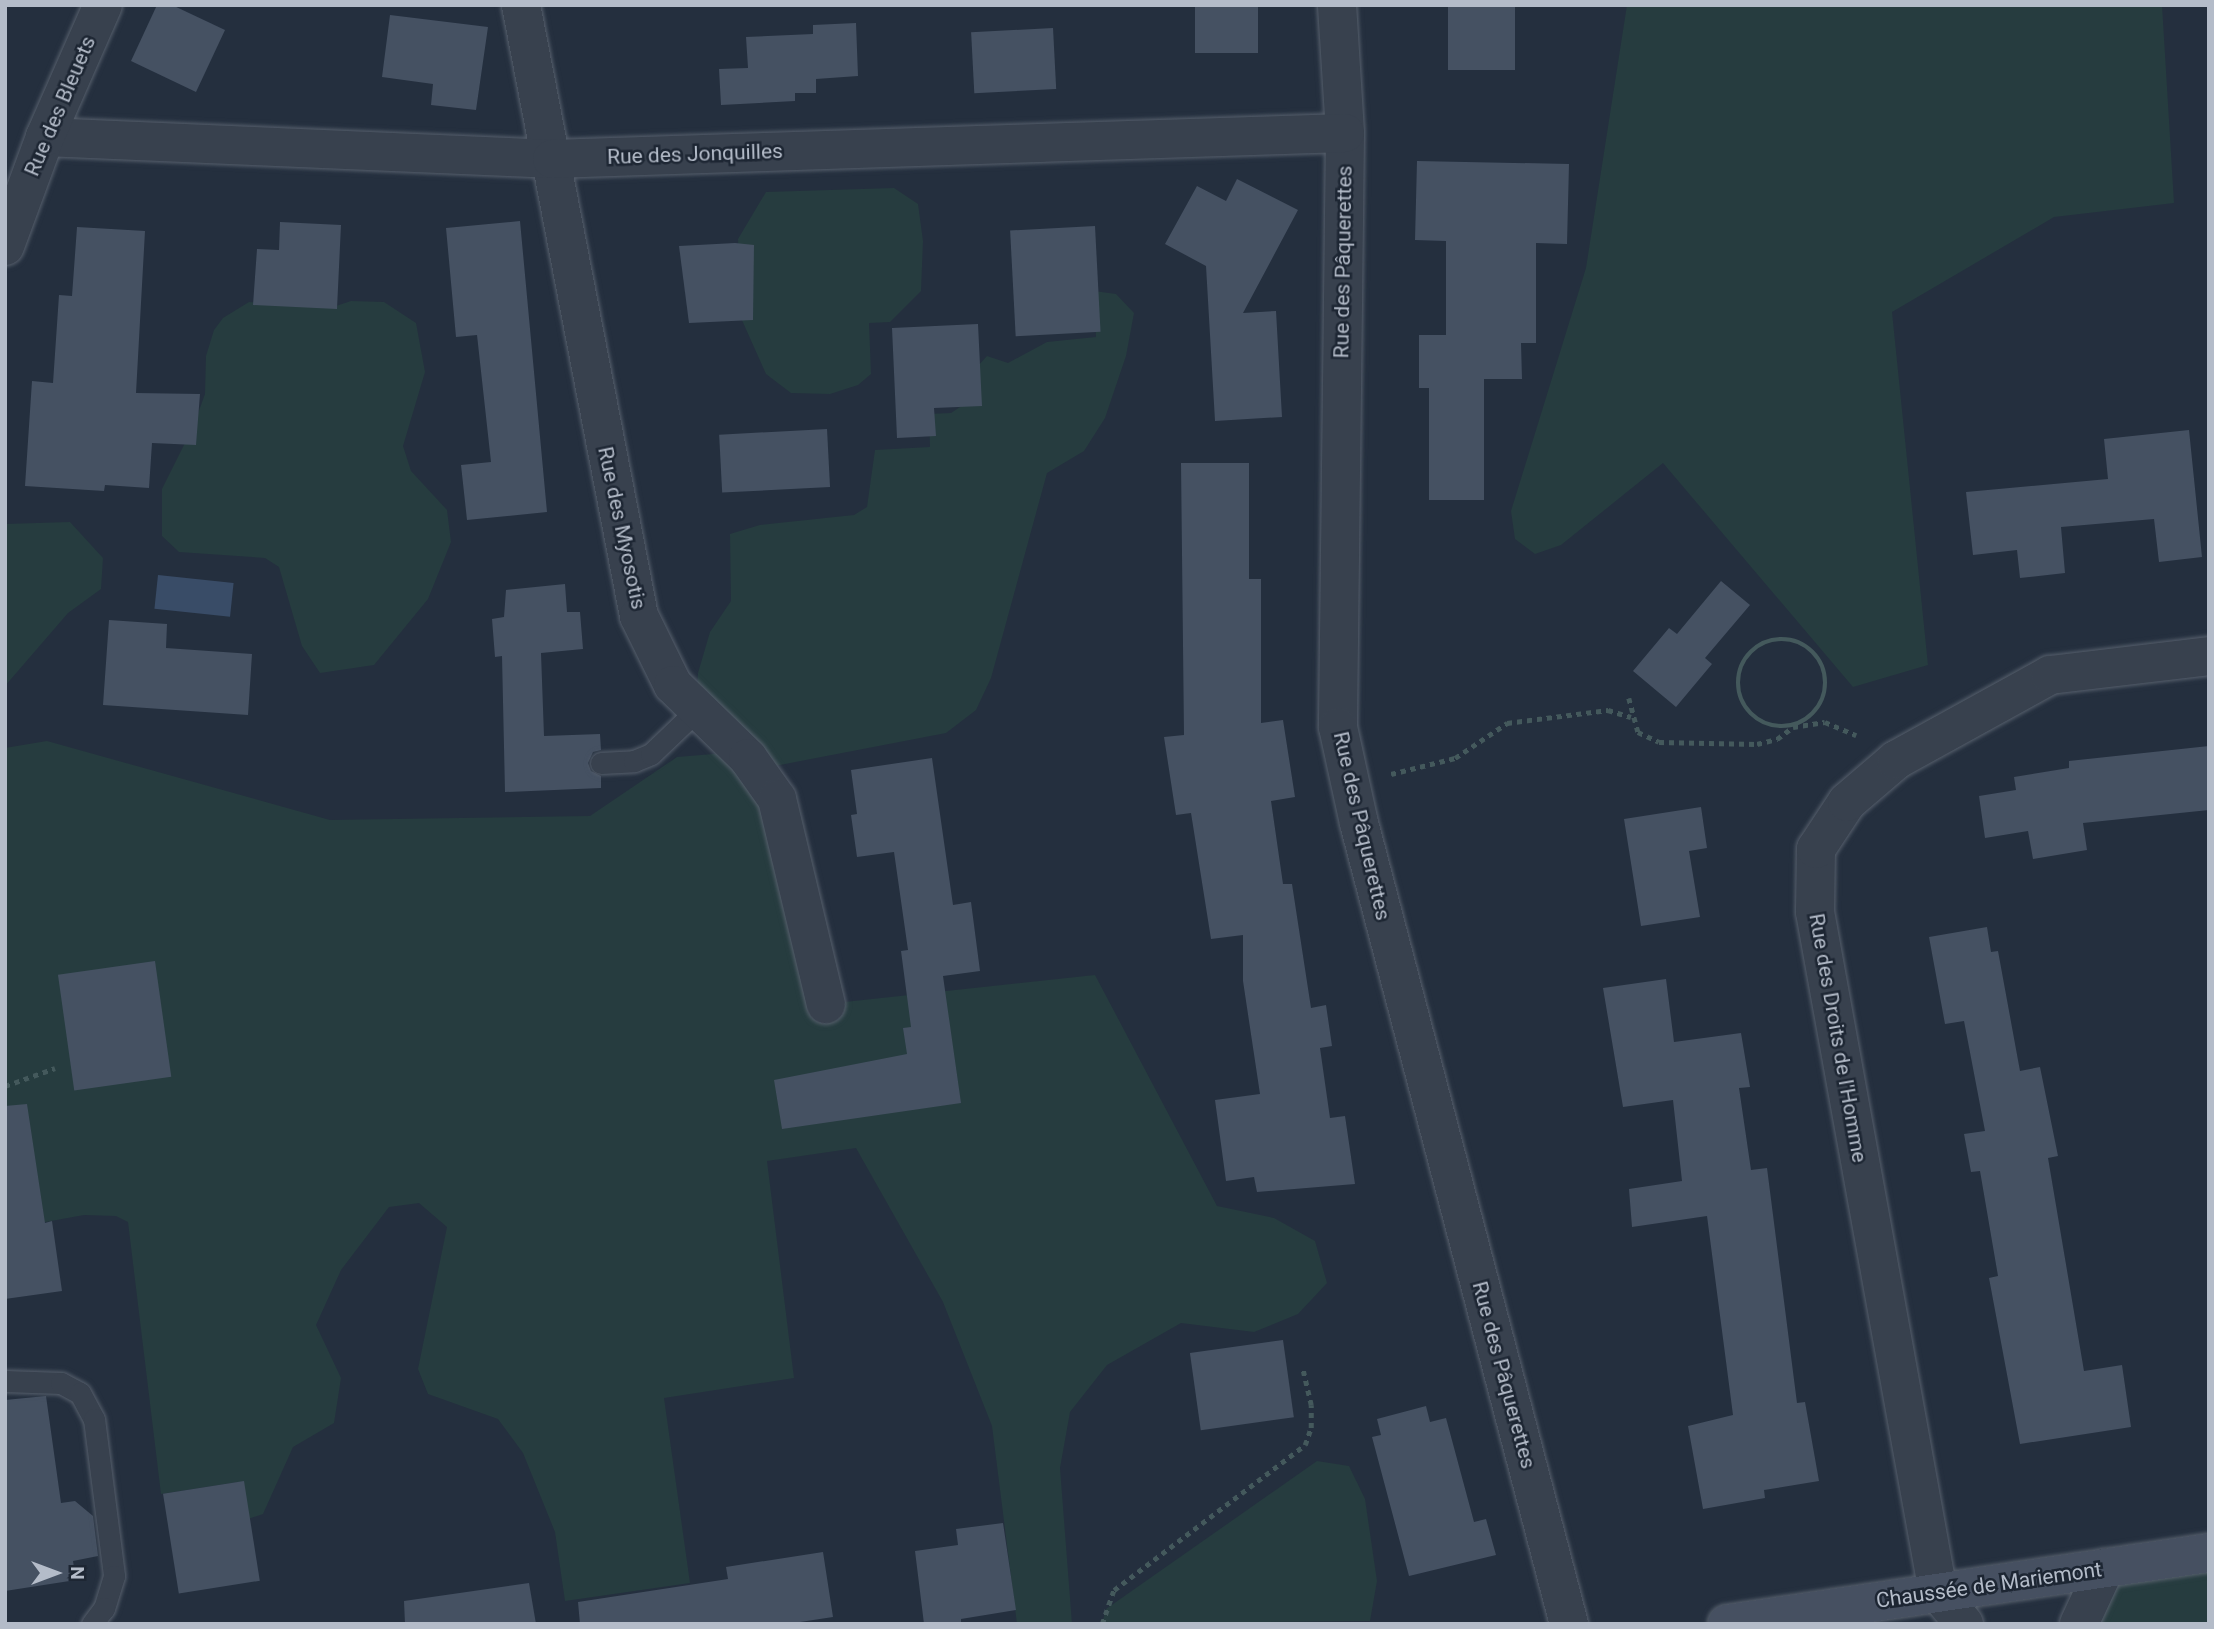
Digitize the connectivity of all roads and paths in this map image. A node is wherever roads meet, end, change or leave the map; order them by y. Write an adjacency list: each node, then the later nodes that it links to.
1 (103, 5): 5 (street, Rue des Bleuets)
2 (521, 5): 6 (street, Rue des Myosotis)
3 (1337, 5): 4 (street, Rue des Pâquerettes)
4 (1345, 133): 6 (street, Rue des Jonquilles); 15 (street, Rue des Pâquerettes)
5 (45, 137): 6 (street, Rue des Jonquilles); 7 (street, Rue des Bleuets)
6 (552, 159): 10 (street, Rue des Myosotis)
7 (5, 246)
8 (2209, 656): 13 (street, Rue des Droits de l'Homme)
9 (1629, 698): 11 (path)
10 (696, 711): 14 (lane); 16 (street, Rue des Myosotis)
11 (1631, 717): 12 (path); 15 (path)
12 (1793, 727): 12 (path); 13 (path)
13 (1896, 760): 23 (street, Rue des Droits de l'Homme)
14 (601, 763)
15 (1349, 779): 26 (street, Rue des Pâquerettes)
16 (826, 1004)
17 (55, 1068): 18 (path)
18 (5, 1086)
19 (1303, 1369): 25 (path)
20 (5, 1381): 24 (lane)
21 (2209, 1553): 22 (street, Chaussée de Mariemont)
22 (2105, 1568): 23 (street, Chaussée de Mariemont); 29 (street)
23 (1938, 1592): 27 (street, Chaussée de Mariemont); 28 (street)
24 (93, 1624)
25 (1102, 1624)
26 (1569, 1624)
27 (1727, 1624)
28 (1964, 1624)
29 (2079, 1624)

